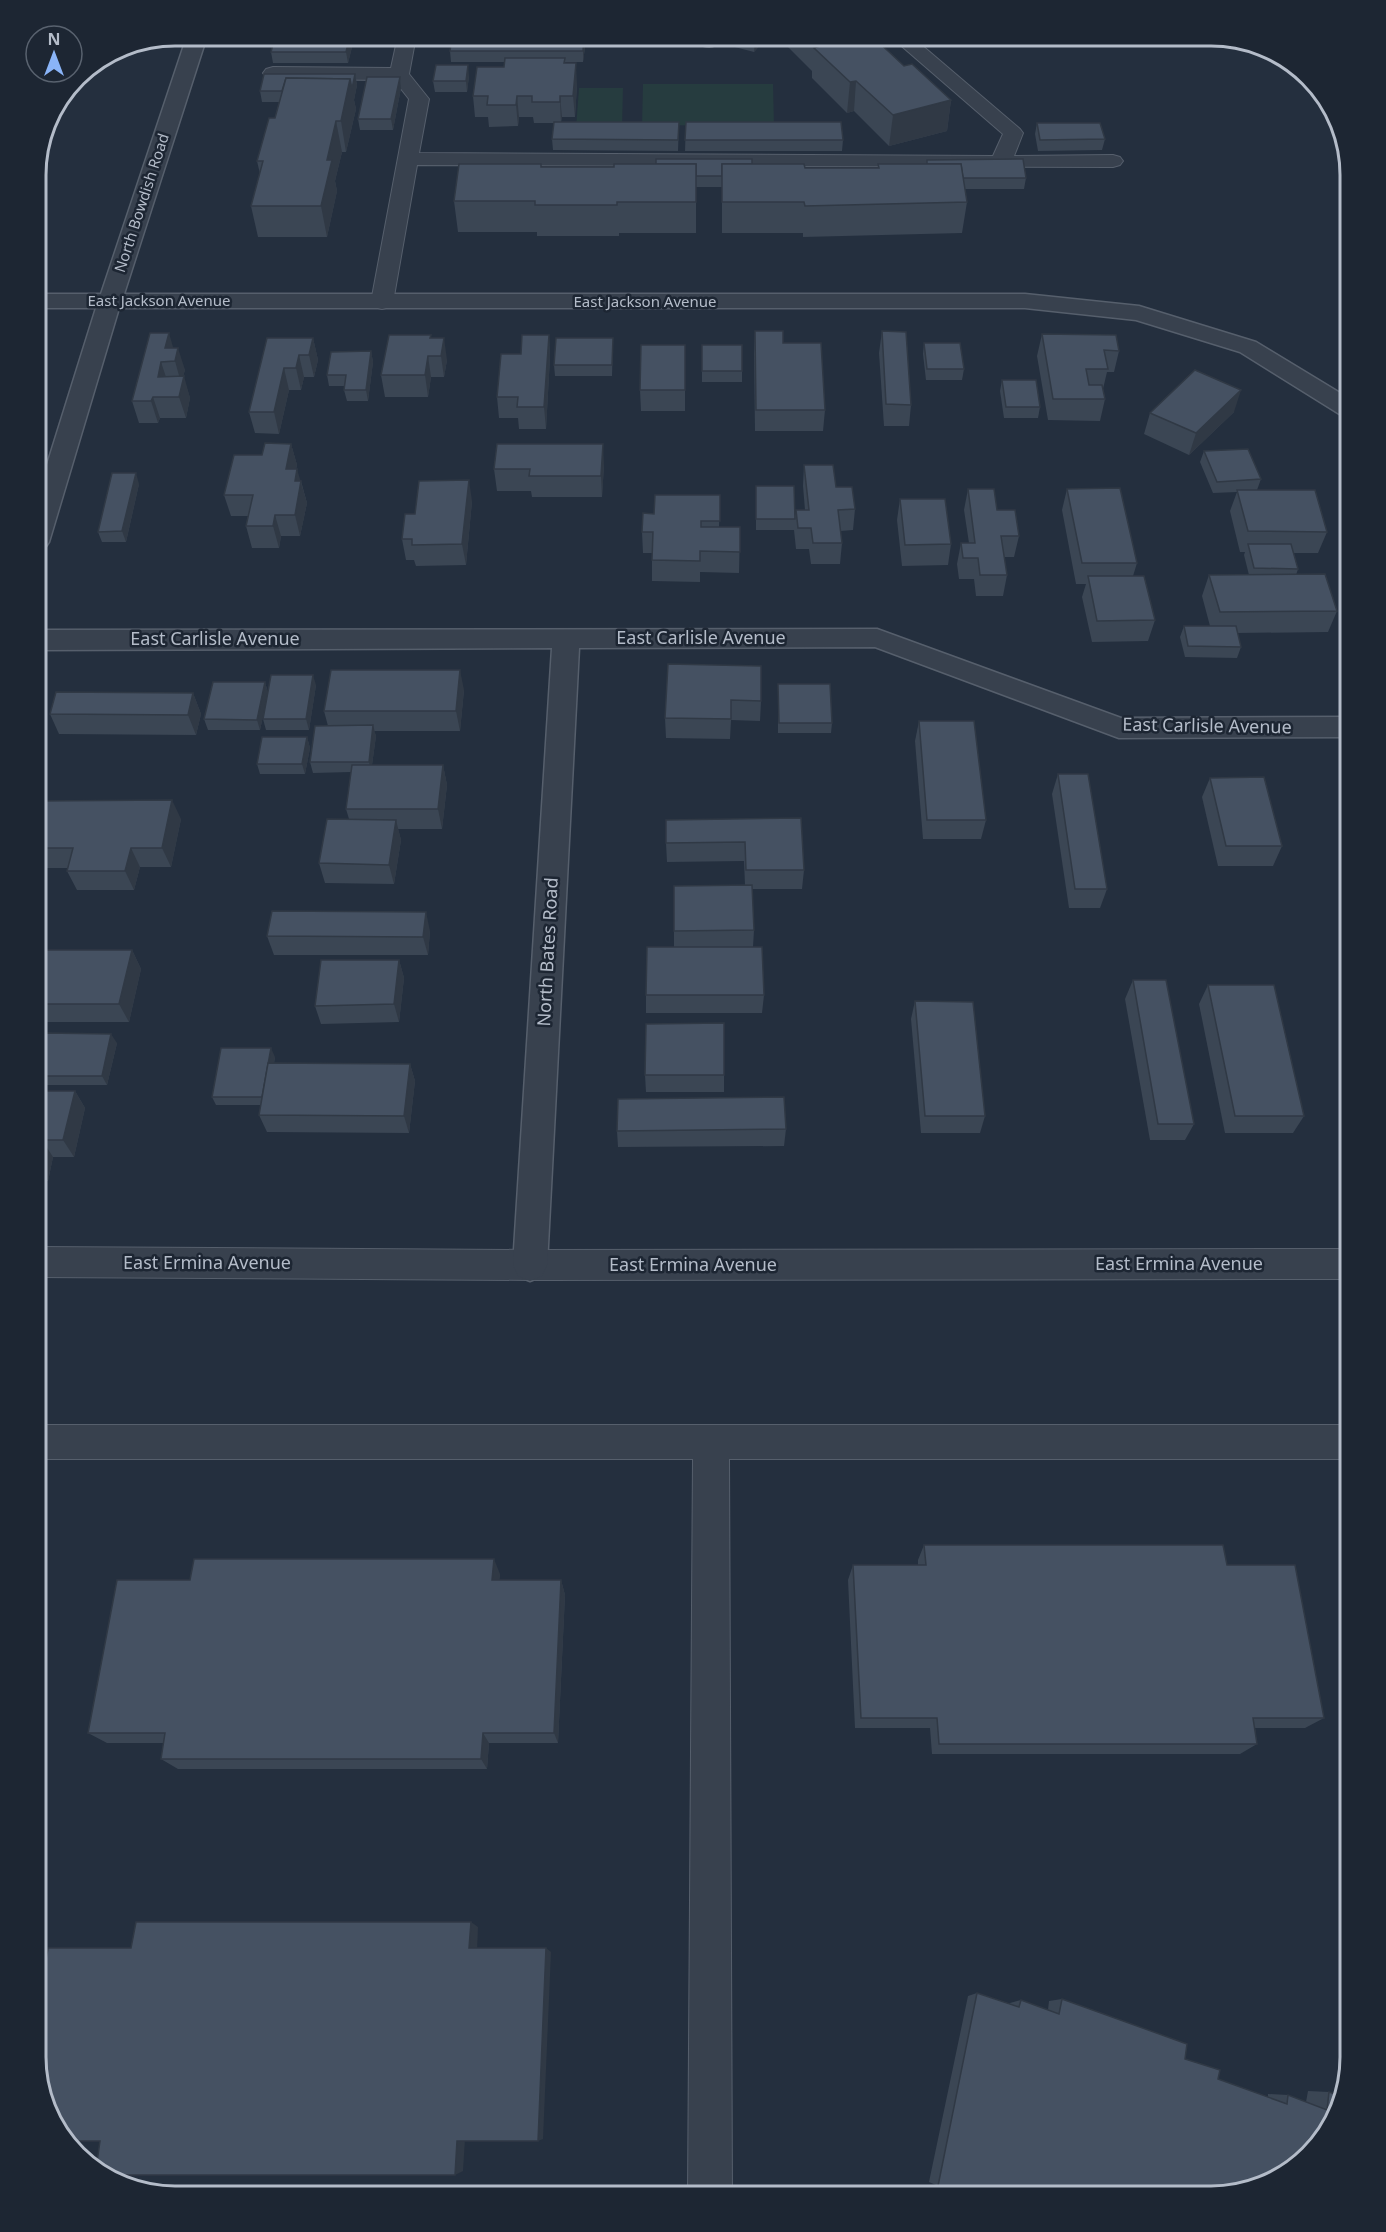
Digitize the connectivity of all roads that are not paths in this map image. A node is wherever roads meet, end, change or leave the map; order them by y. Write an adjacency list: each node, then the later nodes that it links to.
1 (193, 47): 10 (street, North Bowdish Road)
2 (405, 47): 5 (lane)
3 (912, 47): 8 (lane)
4 (273, 73): 5 (lane)
5 (399, 74): 6 (lane)
6 (409, 159): 8 (lane); 11 (lane)
7 (1113, 161): 8 (lane)
8 (1001, 162)
9 (47, 301): 10 (street, East Jackson Avenue)
10 (110, 301): 11 (street, East Jackson Avenue); 13 (street, North Bowdish Road)
11 (382, 302): 12 (street, East Jackson Avenue)
12 (1340, 404)
13 (47, 507)
14 (566, 639): 15 (street, East Carlisle Avenue); 16 (street, East Carlisle Avenue); 19 (street, North Bates Road)
15 (47, 640)
16 (1340, 727)
17 (46, 1262): 19 (lane, East Ermina Avenue)
18 (1340, 1264): 19 (lane, East Ermina Avenue)
19 (530, 1265)
20 (46, 1442): 21 (lane)
21 (711, 1442): 22 (lane); 23 (lane)
22 (1340, 1442)
23 (710, 2186)

